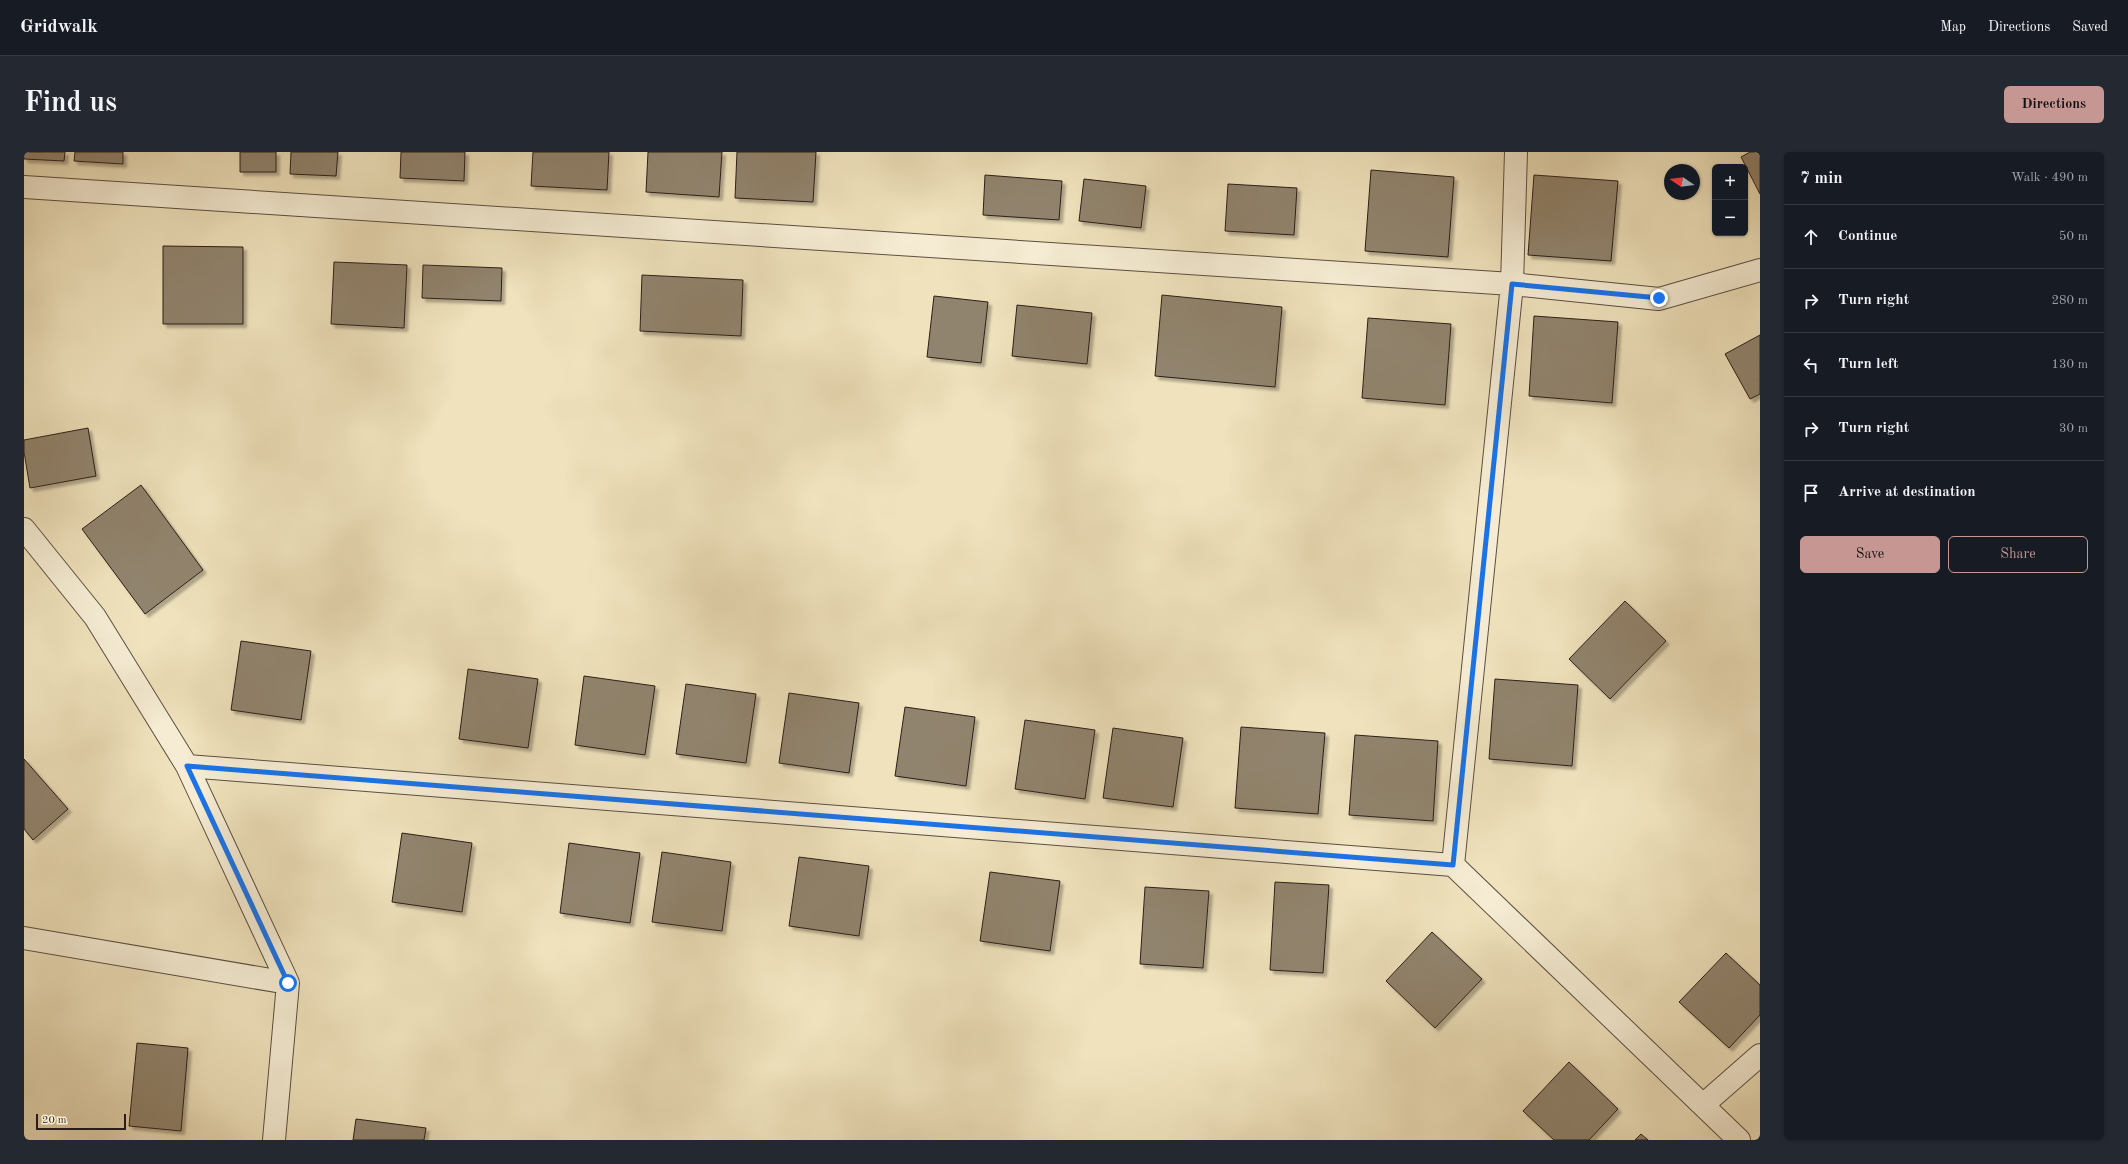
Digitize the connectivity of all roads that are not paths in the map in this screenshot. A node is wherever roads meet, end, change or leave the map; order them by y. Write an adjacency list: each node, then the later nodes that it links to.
1 (1516, 152): 4 (street)
2 (24, 187): 4 (street)
3 (1760, 270): 4 (street)
4 (1512, 284): 7 (street)
5 (24, 529): 6 (street)
6 (187, 766): 7 (street); 9 (street)
7 (1453, 865): 11 (street)
8 (24, 938): 9 (street)
9 (288, 983): 12 (street)
10 (1760, 1055): 11 (street)
11 (1703, 1105): 13 (street)
12 (274, 1140)
13 (1739, 1140)

